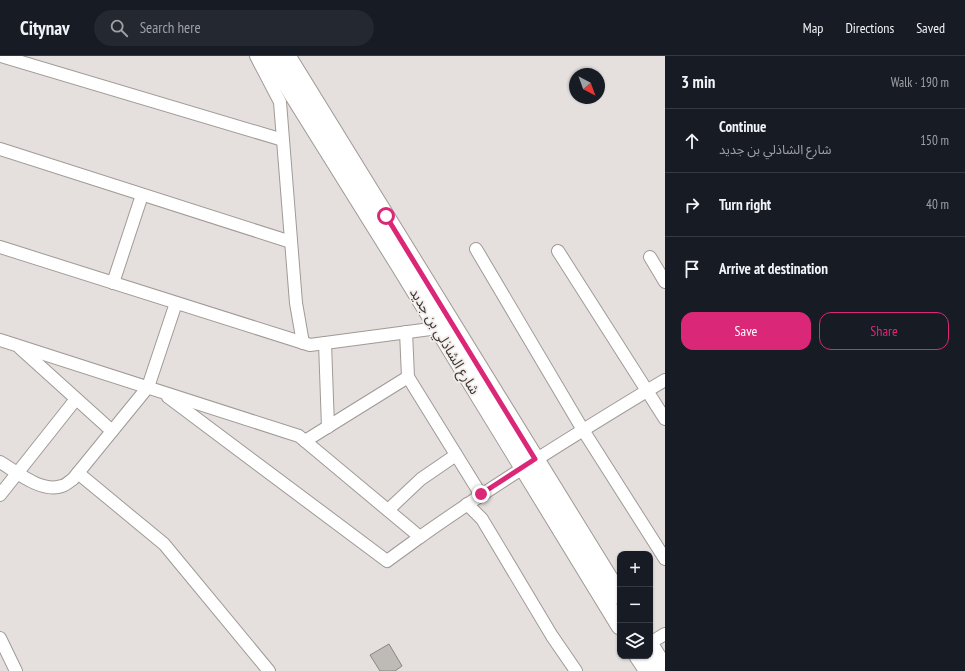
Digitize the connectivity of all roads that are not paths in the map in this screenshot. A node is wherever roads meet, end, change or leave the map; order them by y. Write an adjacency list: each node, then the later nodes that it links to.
1 (1, 56): 5 (street)
2 (256, 56): 5 (street)
3 (268, 56): 16 (main road, شارع الشاذلي بن جديد)
4 (287, 56): 34 (main road, شارع الشاذلي بن جديد)
5 (283, 140): 8 (street)
6 (0, 149): 7 (street)
7 (142, 195): 8 (street); 14 (street)
8 (291, 242): 19 (street)
9 (0, 247): 14 (street)
10 (476, 249): 29 (street)
11 (558, 250): 25 (street)
12 (650, 257): 13 (street)
13 (665, 282)
14 (113, 283): 15 (street)
15 (176, 303): 19 (street); 24 (street)
16 (438, 328): 17 (street); 34 (main road, شارع الشاذلي بن جديد)
17 (406, 332): 20 (street); 22 (street)
18 (0, 340): 21 (street)
19 (303, 343): 20 (street)
20 (325, 343): 28 (street)
21 (17, 345): 24 (street); 26 (street)
22 (408, 377): 28 (street); 32 (street)
23 (665, 380): 25 (street)
24 (154, 389): 30 (street); 31 (street); 41 (street)
25 (648, 391): 27 (street); 29 (street)
26 (76, 399): 30 (street); 35 (street)
27 (665, 419)
28 (328, 427): 31 (street)
29 (583, 430): 34 (street); 42 (street)
30 (112, 432): 36 (street)
31 (305, 441): 40 (street)
32 (456, 455): 37 (street); 40 (street)
33 (0, 462): 35 (street)
34 (529, 464): 37 (street); 43 (main road, شارع الشاذلي بن جديد); 44 (main road, شارع الشاذلي بن جديد)
35 (18, 473): 36 (street); 38 (street)
36 (78, 473): 52 (street)
37 (481, 494): 39 (street)
38 (0, 495)
39 (467, 504): 41 (street); 53 (street)
40 (388, 510): 41 (street)
41 (420, 537)
42 (665, 559)
43 (617, 592)
44 (618, 623)
45 (665, 634): 47 (street)
46 (0, 638): 51 (street)
47 (653, 642)
48 (653, 649): 50 (main road)
49 (640, 659): 54 (main road)
50 (665, 669)
51 (16, 671)
52 (269, 671)
53 (576, 671)
54 (648, 671)

